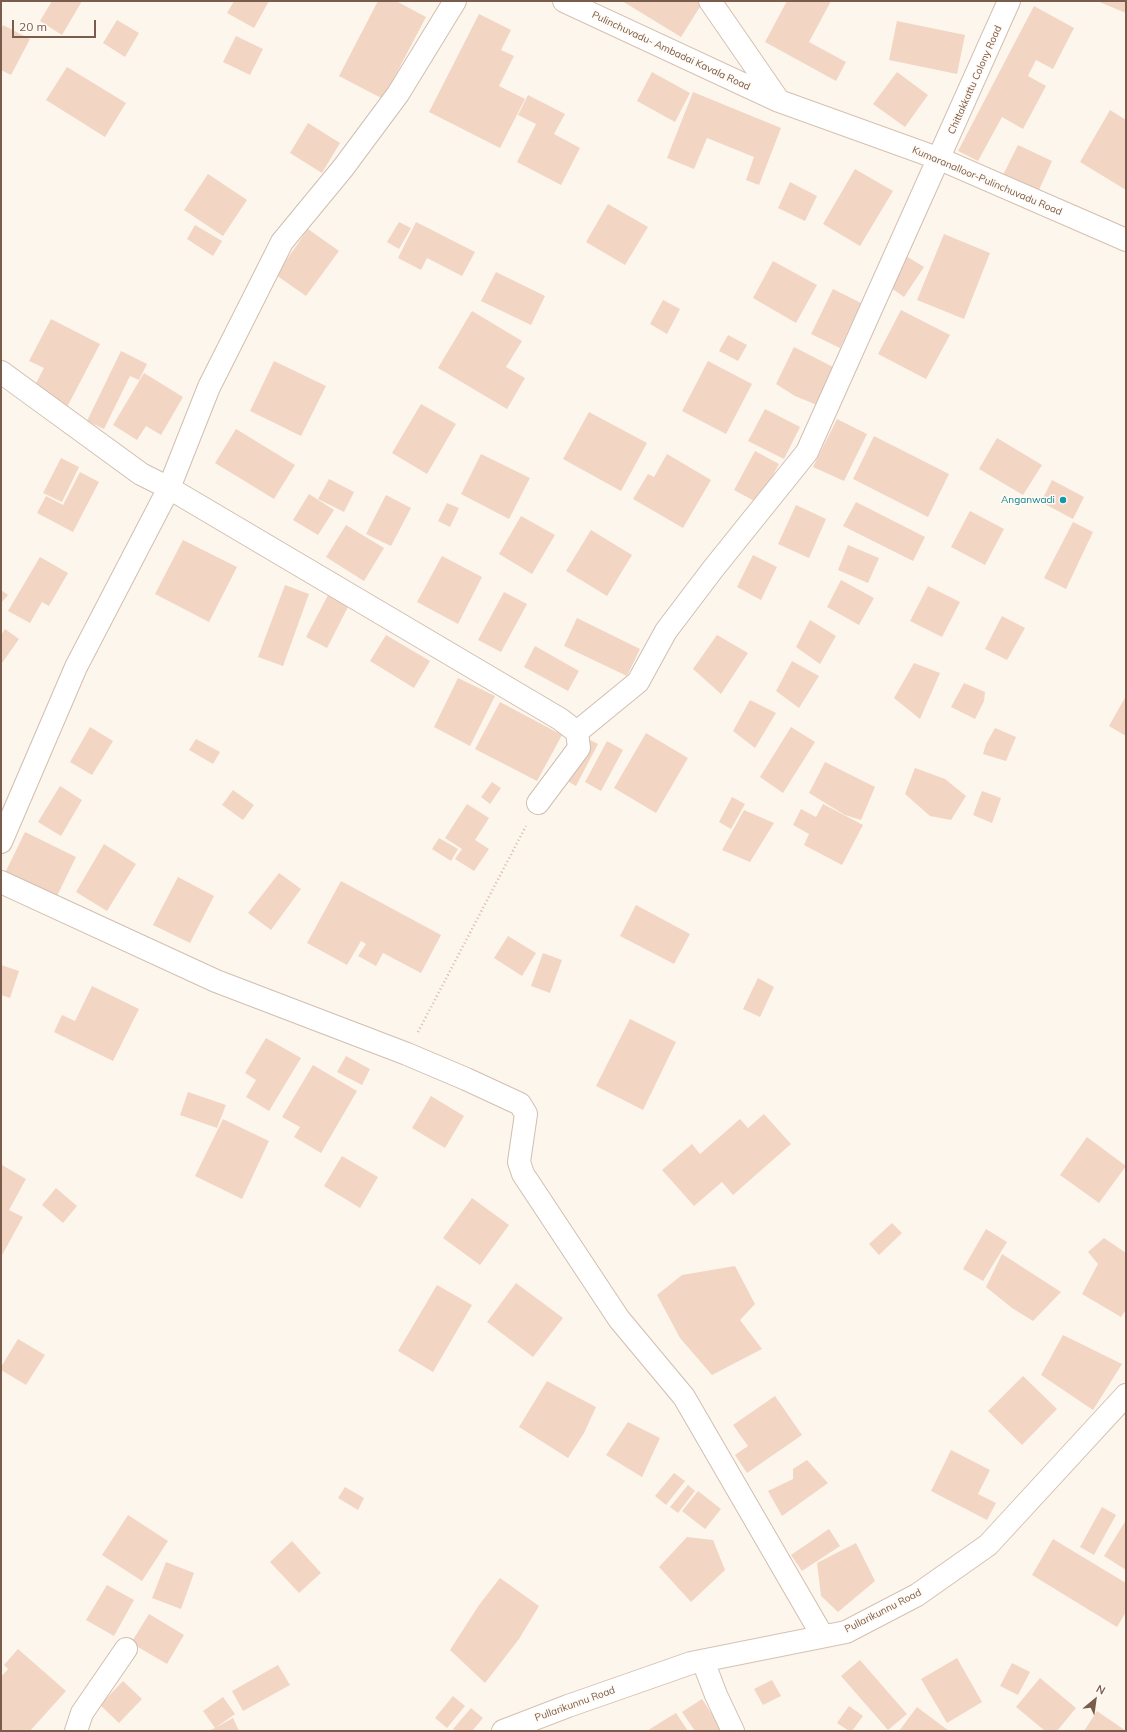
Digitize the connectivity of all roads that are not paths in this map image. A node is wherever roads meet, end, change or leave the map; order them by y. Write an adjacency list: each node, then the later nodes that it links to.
1 (455, 1): 9 (street)
2 (564, 1): 5 (street, Pulinchuvadu- Ambadai Kavala Road)
3 (710, 1): 5 (street)
4 (1010, 1): 6 (street, Chittakkattu Colony Road)
5 (779, 101): 6 (street, Kumaranalloor-Pulinchuvadu Road)
6 (940, 159): 7 (street, Kumaranalloor-Pulinchuvadu Road); 10 (street, Chittakkattu Colony Road)
7 (1126, 240)
8 (1, 372): 9 (street)
9 (169, 488): 10 (street); 12 (street)
10 (578, 732): 11 (street)
11 (538, 803)
12 (1, 842)
13 (1, 882): 15 (street)
14 (1126, 1395): 15 (street, Pullarikunnu Road)
15 (822, 1635): 17 (street, Pullarikunnu Road)
16 (126, 1649): 18 (street)
17 (703, 1661): 19 (street, Pullarikunnu Road); 20 (street)
18 (76, 1731)
19 (503, 1731)
20 (733, 1731)

